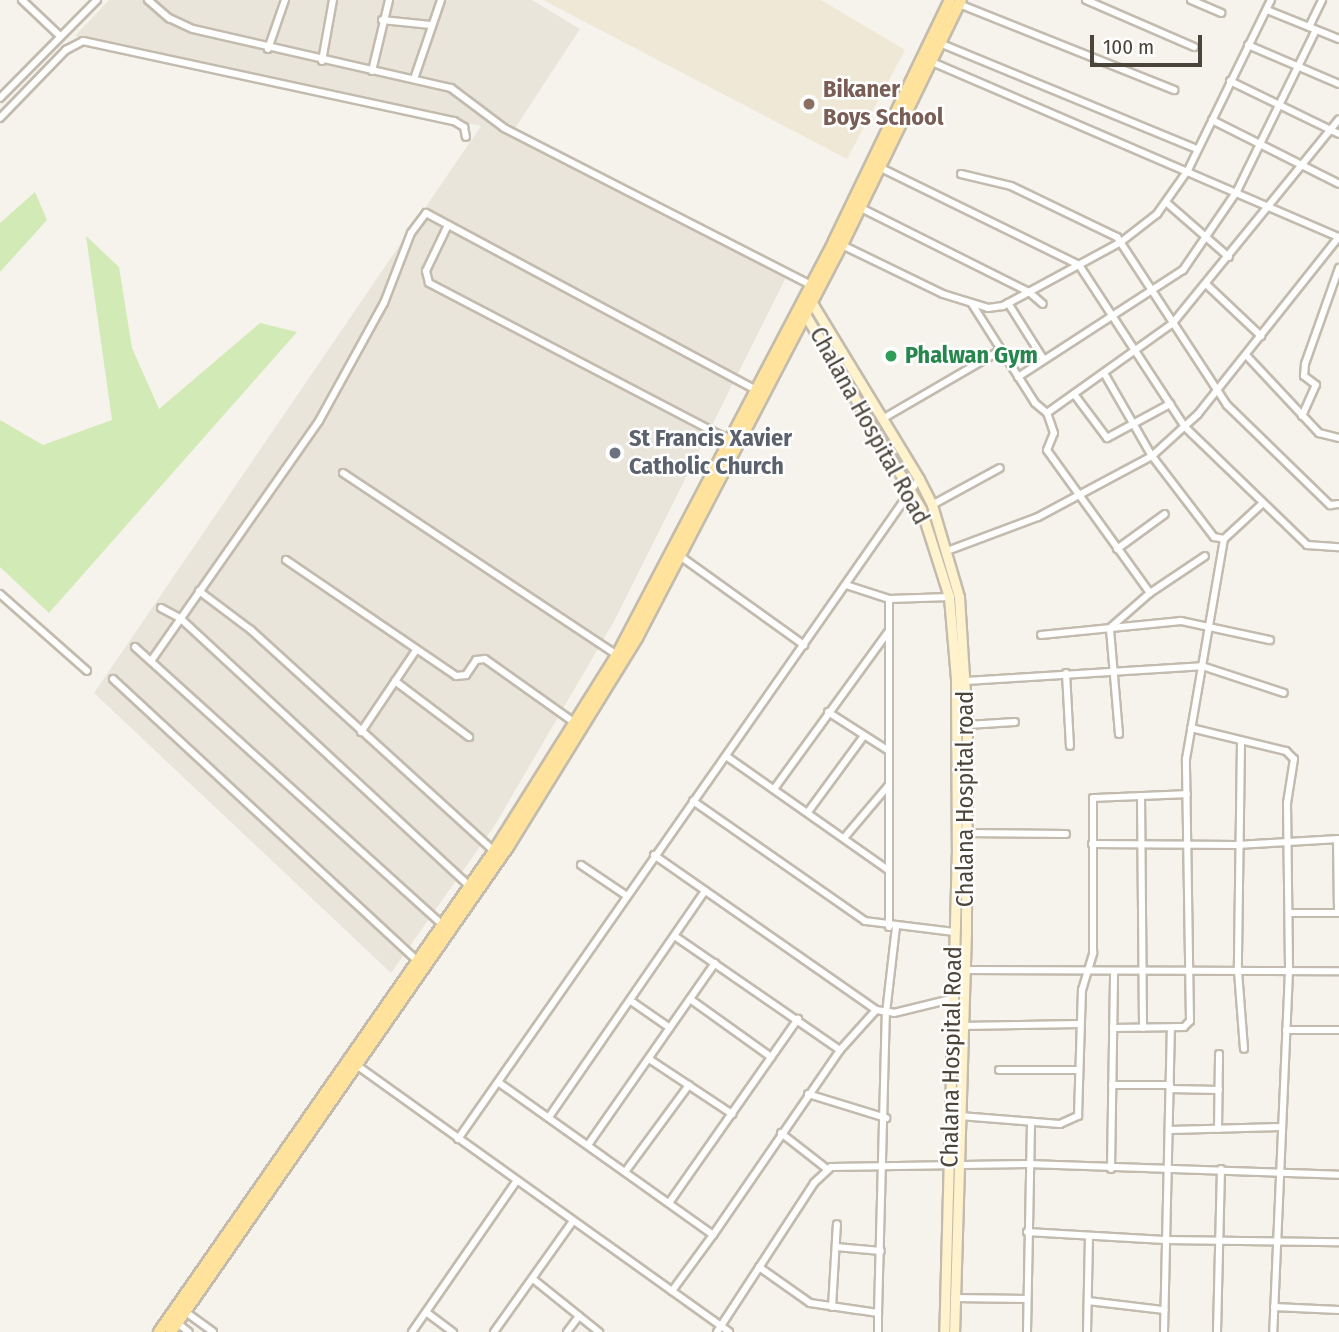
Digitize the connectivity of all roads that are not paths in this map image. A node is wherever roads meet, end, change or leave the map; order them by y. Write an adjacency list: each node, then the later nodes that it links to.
1 (22, 0): 20 (street)
2 (97, 0): 20 (street)
3 (148, 0): 25 (street)
4 (285, 0): 25 (street)
5 (333, 0): 26 (street)
6 (389, 0): 17 (street)
7 (442, 0): 18 (street)
8 (1086, 0): 14 (street)
9 (1108, 0): 14 (street)
10 (1191, 0): 16 (street)
11 (1271, 0): 15 (street)
12 (1322, 0): 19 (street)
13 (957, 1): 22 (main road); 33 (street)
14 (1104, 8): 24 (street)
15 (1267, 10): 19 (street); 23 (street)
16 (1221, 13)
17 (382, 20): 18 (street); 29 (street)
18 (430, 25): 30 (street)
19 (1313, 28): 21 (street); 28 (street)
20 (60, 36): 34 (street)
21 (1339, 39)
22 (936, 42): 27 (main road); 43 (street); 64 (main road)
23 (1248, 45): 28 (street); 31 (street)
24 (1194, 47)
25 (268, 49): 26 (street)
26 (321, 61): 29 (street)
27 (932, 62): 45 (main road); 46 (street)
28 (1298, 69): 32 (street); 35 (street)
29 (372, 71): 30 (street)
30 (414, 79): 64 (street)
31 (1230, 81): 35 (street); 38 (street)
32 (1339, 85)
33 (1174, 90)
34 (0, 98)
35 (1280, 106): 39 (street); 42 (street)
36 (0, 118): 41 (street)
37 (1339, 119): 39 (street)
38 (1212, 120): 42 (street); 43 (street)
39 (1331, 131): 40 (street); 44 (street)
40 (1339, 134)
41 (466, 137)
42 (1261, 144): 44 (street); 49 (street)
43 (1197, 149): 46 (street)
44 (1302, 166): 48 (street); 51 (street)
45 (881, 168): 52 (main road); 59 (street)
46 (1188, 170): 49 (street); 50 (street)
47 (961, 174): 56 (street)
48 (1339, 184)
49 (1237, 191): 51 (street); 55 (street)
50 (1167, 203): 55 (street); 56 (street)
51 (1268, 204): 54 (street); 58 (street)
52 (861, 208): 57 (main road); 62 (street)
53 (448, 225): 78 (street); 88 (street); 107 (street)
54 (1339, 237): 71 (street)
55 (1205, 238): 58 (street); 63 (street)
56 (1121, 242): 59 (street); 63 (street)
57 (842, 245): 64 (main road); 66 (street)
58 (1229, 257): 61 (street)
59 (1079, 265): 62 (street); 69 (street)
60 (1339, 268): 83 (street)
61 (1206, 285): 70 (street); 71 (street)
62 (1029, 292): 65 (street); 67 (street)
63 (1153, 293): 69 (street); 70 (street)
64 (810, 294): 68 (main road); 84 (street, Chalana Hospital road)
65 (1008, 303): 66 (street); 75 (street)
66 (972, 304): 72 (street)
67 (1043, 304)
68 (803, 312): 78 (main road); 93 (street, Chalana Hospital Road); 103 (main road)
69 (1111, 316): 73 (street); 75 (street)
70 (1172, 324): 73 (street); 79 (street)
71 (1261, 336): 74 (street)
72 (1001, 350): 77 (street); 84 (street)
73 (1135, 351): 76 (street); 81 (street)
74 (1246, 355): 79 (street); 83 (street)
75 (1044, 360): 77 (street)
76 (1104, 373): 80 (street); 85 (street)
77 (1018, 377): 82 (street)
78 (756, 390): 88 (main road)
79 (1216, 391): 86 (street); 96 (street)
80 (1074, 394): 82 (street); 85 (street)
81 (1170, 404): 85 (street); 86 (street)
82 (1047, 413): 94 (street)
83 (1302, 416): 87 (street)
84 (884, 418): 92 (street, Chalana Hospital road)
85 (1135, 422): 89 (street)
86 (1185, 427): 89 (street); 95 (street)
87 (1339, 438)
88 (729, 440): 122 (main road)
89 (1152, 456): 94 (street); 99 (street)
90 (1000, 468): 97 (street)
91 (343, 473): 122 (street)
92 (919, 479): 93 (street); 97 (street, Chalana Hospital road)
93 (911, 492): 106 (street); 110 (street, Chalana Hospital Road)
94 (1079, 496): 101 (street); 102 (street)
95 (1263, 503): 99 (street); 100 (street)
96 (1339, 504)
97 (932, 505): 102 (street, Chalana Hospital road)
98 (1165, 514): 101 (street)
99 (1224, 539): 114 (street)
100 (1339, 547)
101 (1117, 549): 108 (street)
102 (947, 551): 110 (street, Chalana Hospital road)
103 (680, 556): 119 (street); 203 (main road)
104 (1205, 556): 108 (street)
105 (286, 560): 121 (street)
106 (846, 585): 111 (street); 119 (street)
107 (199, 591): 113 (street); 137 (street)
108 (1150, 593): 115 (street)
109 (0, 594): 126 (street)
110 (954, 597): 111 (street); 130 (street, Chalana Hospital road); 171 (street, Chalana Hospital Road)
111 (888, 599): 116 (street)
112 (161, 608): 113 (street)
113 (180, 618): 123 (street); 164 (street)
114 (1208, 624): 115 (street); 118 (street); 124 (street)
115 (1110, 628): 117 (street); 125 (street)
116 (888, 632): 132 (street); 143 (street)
117 (1041, 635)
118 (1270, 640)
119 (804, 645): 144 (street)
120 (135, 647): 123 (street)
121 (416, 650): 129 (street); 134 (street)
122 (617, 655): 134 (main road)
123 (151, 661): 169 (street)
124 (1202, 666): 125 (street); 131 (street); 136 (street)
125 (1114, 669): 127 (street); 138 (street)
126 (87, 671)
127 (1066, 673): 130 (street); 142 (street)
128 (113, 679): 173 (street)
129 (395, 681): 137 (street); 139 (street)
130 (966, 681): 135 (street, Chalana Hospital road)
131 (1284, 692)
132 (828, 712): 140 (street); 146 (street)
133 (1015, 722): 135 (street)
134 (575, 723): 160 (main road)
135 (967, 725): 151 (street, Chalana Hospital road)
136 (1191, 728): 141 (street); 147 (street)
137 (360, 732): 160 (street)
138 (1119, 734)
139 (469, 737)
140 (863, 737): 143 (street); 150 (street)
141 (1241, 742): 155 (street); 159 (street)
142 (1070, 746)
143 (888, 751): 145 (street)
144 (726, 756): 146 (street); 149 (street)
145 (889, 785): 153 (street); 163 (street)
146 (774, 789): 150 (street)
147 (1187, 794): 148 (street); 158 (street)
148 (1141, 796): 156 (street); 157 (street)
149 (693, 801): 161 (street); 170 (street)
150 (808, 812): 153 (street)
151 (966, 833): 152 (street); 175 (street, Chalana Hospital road)
152 (1066, 834)
153 (844, 838): 163 (street)
154 (1338, 839): 155 (street); 168 (street)
155 (1288, 842): 159 (street); 167 (street)
156 (1093, 844): 157 (street); 180 (street)
157 (1141, 844): 158 (street); 181 (street)
158 (1188, 844): 159 (street); 179 (street)
159 (1237, 845): 176 (street)
160 (494, 850): 164 (main road)
161 (654, 855): 165 (street); 166 (street)
162 (581, 865): 166 (street)
163 (888, 870): 170 (street)
164 (469, 886): 169 (main road)
165 (705, 891): 172 (street); 187 (street)
166 (626, 895): 206 (street)
167 (1289, 913): 168 (street); 177 (street)
168 (1339, 913)
169 (442, 925): 173 (main road)
170 (892, 927): 171 (street); 188 (street)
171 (955, 932): 185 (street, Chalana Hospital Road)
172 (676, 937): 174 (street); 186 (street)
173 (417, 961): 203 (main road)
174 (715, 963): 184 (street); 189 (street)
175 (964, 970): 180 (street); 183 (street, Chalana Hospital road)
176 (1238, 971): 177 (street); 179 (street); 199 (street)
177 (1289, 971): 178 (street); 196 (street)
178 (1339, 971)
179 (1191, 972): 181 (street); 195 (street)
180 (1087, 973): 182 (street); 190 (street)
181 (1142, 973): 182 (street); 194 (street)
182 (1114, 974): 193 (street)
183 (964, 995): 185 (street); 191 (street, Chalana Hospital road)
184 (690, 999): 192 (street); 201 (street)
185 (953, 999): 188 (street); 224 (street, Chalana Hospital Road)
186 (631, 1001): 192 (street); 213 (street)
187 (876, 1010): 188 (street); 198 (street)
188 (886, 1013): 215 (street)
189 (798, 1019): 198 (street); 201 (street)
190 (1080, 1024): 191 (street); 205 (street)
191 (961, 1026): 214 (street, Chalana Hospital road)
192 (670, 1028): 202 (street)
193 (1113, 1028): 194 (street); 208 (street)
194 (1143, 1028): 195 (street)
195 (1171, 1028): 209 (street)
196 (1286, 1030): 197 (street); 217 (street)
197 (1339, 1030)
198 (839, 1049): 211 (street)
199 (1244, 1049)
200 (1219, 1054): 210 (street)
201 (771, 1058): 212 (street)
202 (649, 1059): 207 (street); 222 (street)
203 (352, 1062): 221 (street); 254 (main road)
204 (999, 1070): 205 (street)
205 (1079, 1070): 216 (street)
206 (498, 1082): 213 (street); 221 (street)
207 (689, 1085): 212 (street); 230 (street)
208 (1112, 1085): 209 (street); 227 (street)
209 (1170, 1087): 210 (street); 219 (street)
210 (1219, 1090): 218 (street)
211 (808, 1094): 215 (street); 220 (street)
212 (732, 1114): 234 (street)
213 (548, 1116): 222 (street)
214 (960, 1116): 216 (street); 224 (street, Chalana Hospital road)
215 (886, 1118): 226 (street)
216 (1031, 1122): 223 (street)
217 (1282, 1127): 218 (street); 231 (street)
218 (1218, 1129): 219 (street)
219 (1170, 1130): 228 (street)
220 (781, 1132): 225 (street); 238 (street)
221 (458, 1139): 233 (street)
222 (588, 1145): 230 (street)
223 (1028, 1164): 224 (street); 227 (street); 237 (street)
224 (953, 1165): 226 (street); 249 (street, Chalana Hospital road); 272 (street, Chalana Hospital Road)
225 (826, 1168): 226 (street); 246 (street)
226 (885, 1168): 245 (street)
227 (1111, 1168): 228 (street)
228 (1168, 1170): 229 (street); 240 (street)
229 (1221, 1170): 231 (street); 241 (street)
230 (625, 1172): 234 (street)
231 (1279, 1172): 232 (street); 242 (street)
232 (1339, 1175)
233 (516, 1182): 235 (street); 257 (street)
234 (669, 1203): 238 (street)
235 (573, 1221): 247 (street); 248 (street)
236 (837, 1224): 244 (street)
237 (1027, 1232): 239 (street); 250 (street)
238 (713, 1235): 248 (street)
239 (1089, 1236): 240 (street); 251 (street)
240 (1165, 1240): 241 (street); 255 (street)
241 (1218, 1241): 242 (street); 277 (street)
242 (1276, 1242): 243 (street); 253 (street)
243 (1339, 1242)
244 (836, 1247): 245 (street); 252 (street)
245 (881, 1251): 258 (street)
246 (759, 1267): 252 (street); 261 (street)
247 (533, 1279): 259 (street); 267 (street)
248 (672, 1291): 261 (street)
249 (954, 1298): 250 (street); 273 (street, Chalana Hospital road)
250 (1027, 1299): 274 (street)
251 (1088, 1301): 255 (street); 275 (street)
252 (832, 1307): 258 (street)
253 (1274, 1307): 256 (street); 278 (street)
254 (181, 1308): 260 (main road); 264 (street)
255 (1164, 1310): 276 (street)
256 (1339, 1310)
257 (426, 1312): 265 (street); 266 (street)
258 (878, 1313): 271 (street)
259 (579, 1316): 268 (street); 269 (street)
260 (172, 1324): 262 (main road); 263 (street)
261 (719, 1329): 270 (street)
262 (159, 1332)
263 (190, 1332)
264 (213, 1332)
265 (412, 1332)
266 (453, 1332)
267 (494, 1332)
268 (566, 1332)
269 (599, 1332)
270 (729, 1332)
271 (878, 1332)
272 (944, 1332)
273 (954, 1332)
274 (1027, 1332)
275 (1087, 1332)
276 (1164, 1332)
277 (1217, 1332)
278 (1273, 1332)

